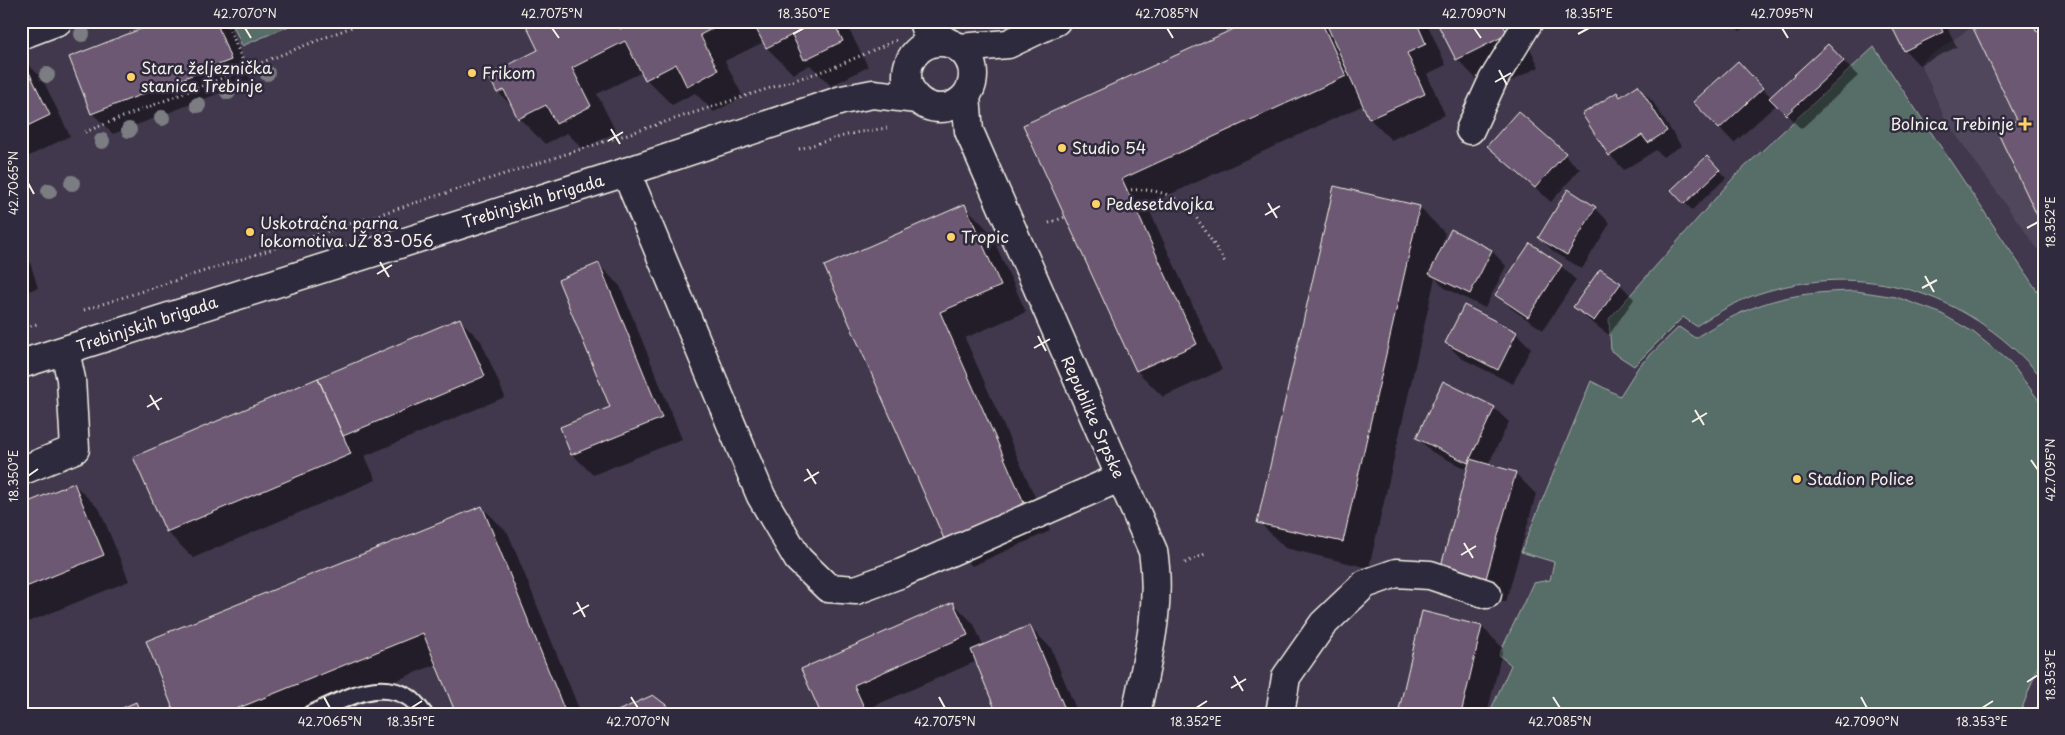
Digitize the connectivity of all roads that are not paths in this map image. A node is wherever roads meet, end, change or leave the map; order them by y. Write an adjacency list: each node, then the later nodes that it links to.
1 (58, 21): 4 (street)
2 (1056, 21): 6 (street)
3 (1529, 21): 11 (street)
4 (21, 34)
5 (919, 42): 7 (street); 8 (street); 10 (street)
6 (1008, 44): 7 (street); 9 (street)
7 (954, 46): 9 (street)
8 (873, 94): 10 (street); 12 (street, Trebinjskih brigada)
9 (962, 97): 10 (street); 16 (street, Republike Srpske)
10 (917, 99)
11 (1470, 130)
12 (626, 172): 13 (street, Trebinjskih brigada); 16 (street)
13 (65, 351): 14 (street, Trebinjskih brigada); 15 (street)
14 (21, 364)
15 (21, 471)
16 (1119, 478): 20 (street, Republike Srpske)
17 (1487, 594): 21 (street)
18 (311, 714): 19 (lane)
19 (424, 714)
20 (1136, 714)
21 (1280, 714)

